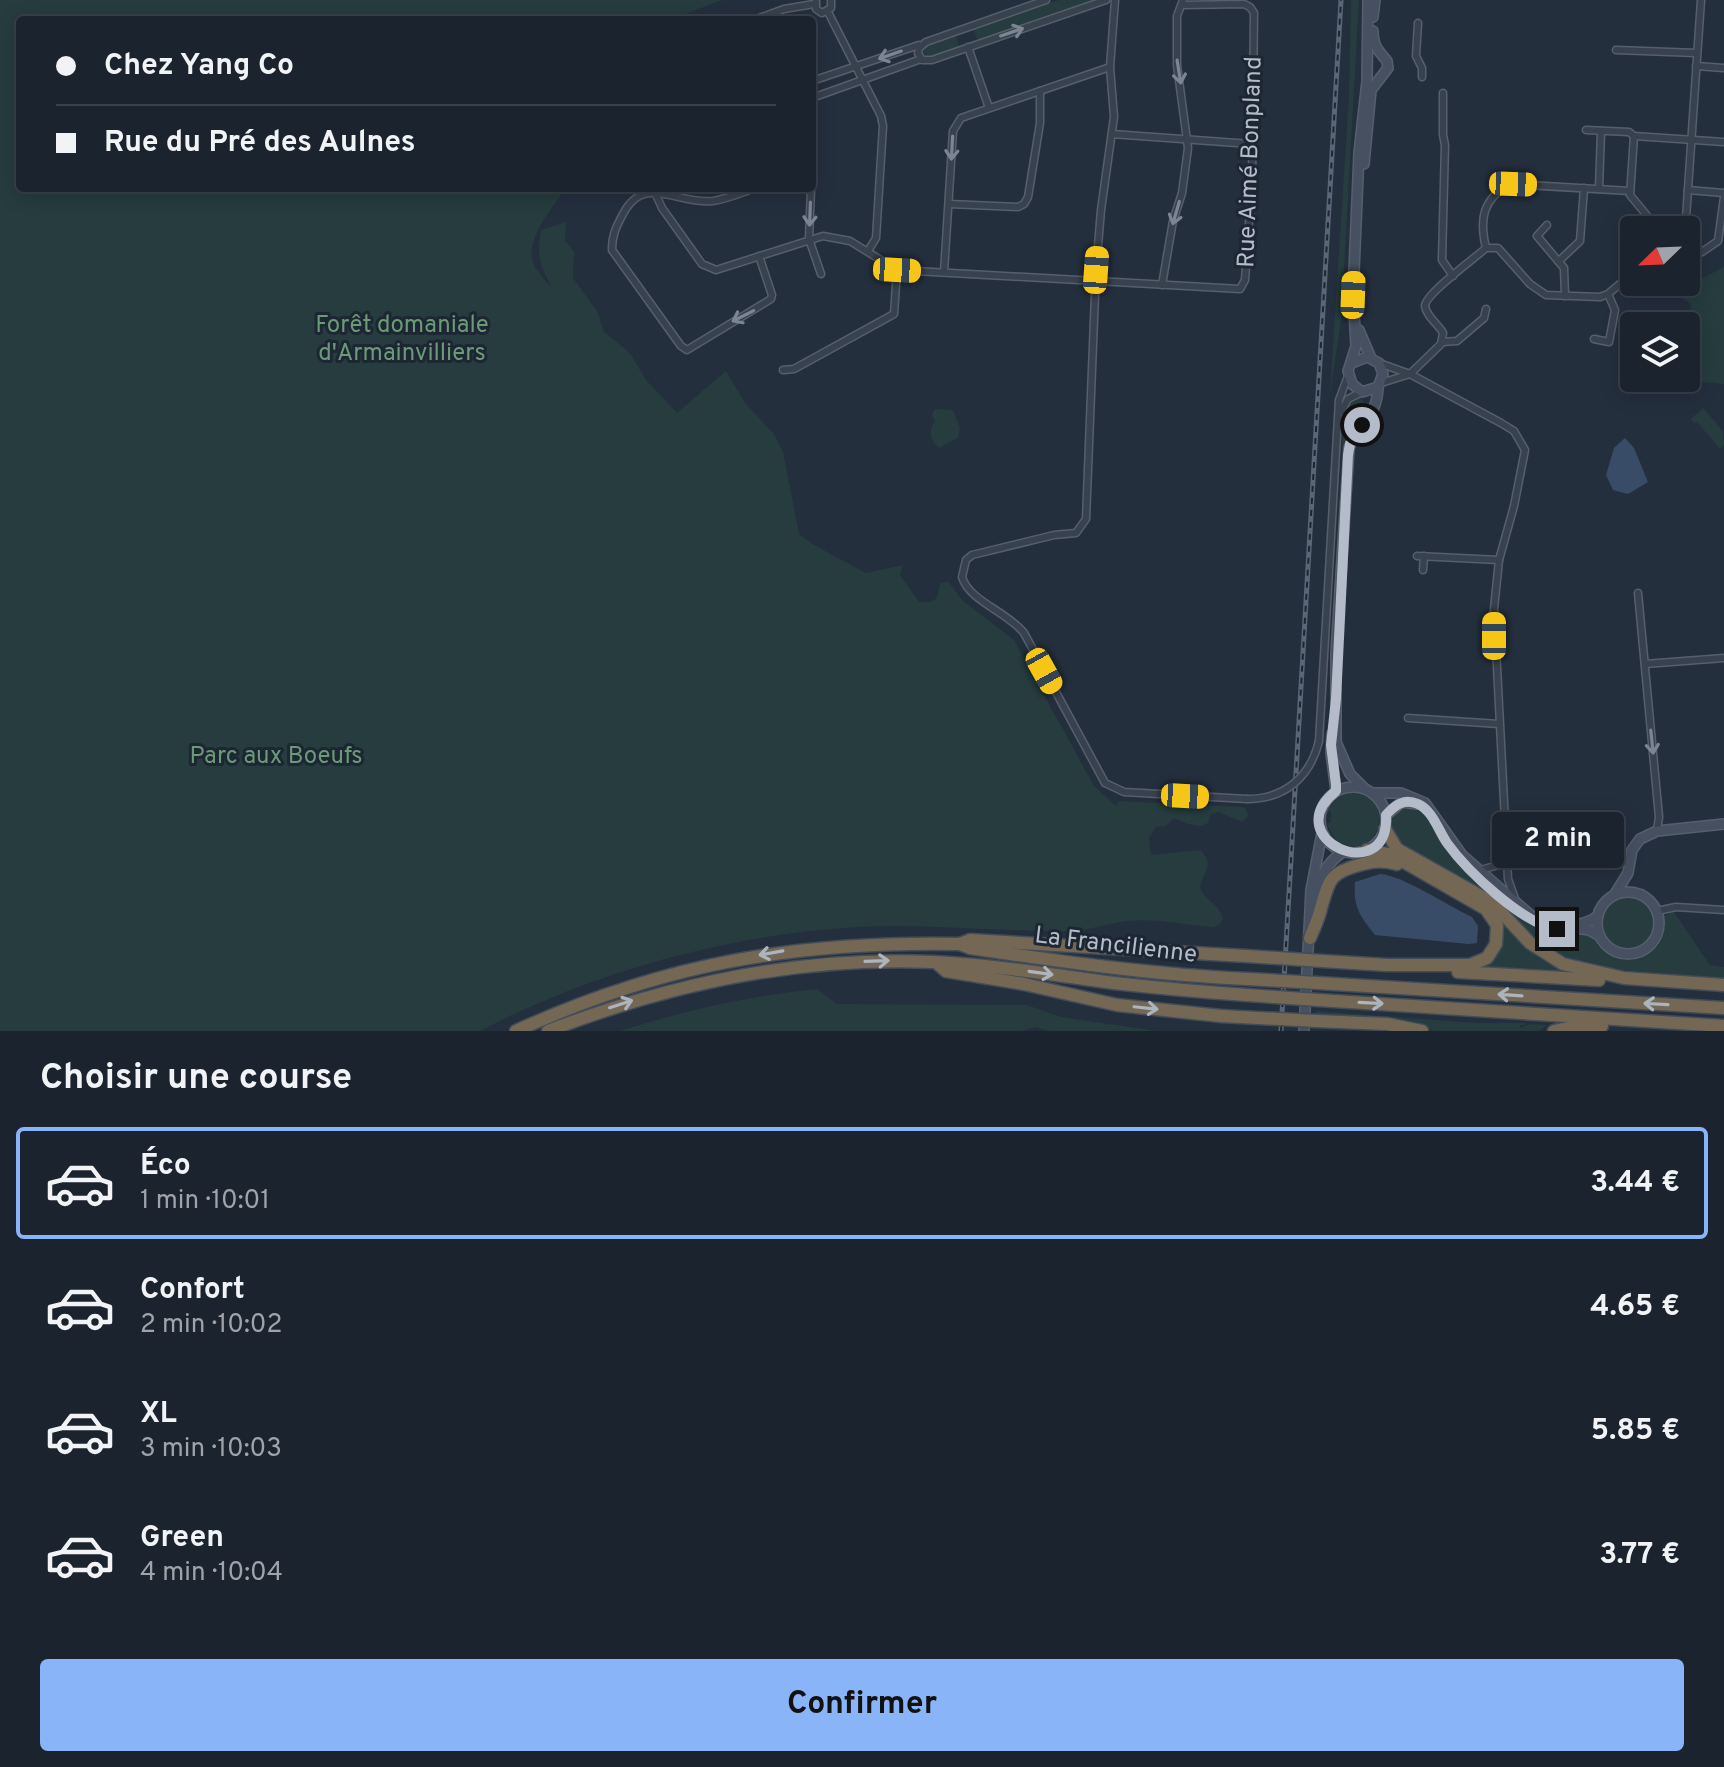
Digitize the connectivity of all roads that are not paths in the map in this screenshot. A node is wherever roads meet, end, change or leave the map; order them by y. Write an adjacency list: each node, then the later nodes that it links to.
1 (831, 0): 10 (street)
2 (1046, 0): 13 (street)
3 (1106, 0): 16 (street, one-way to 3)
4 (1115, 0): 24 (street)
5 (1368, 0): 21 (main road)
6 (1375, 0): 19 (main road)
7 (1701, 0): 18 (street)
8 (815, 2): 10 (street); 11 (street)
9 (1183, 2): 40 (street, one-way to 40); 42 (street, Rue Aimé Bonpland)
10 (828, 12): 22 (street)
11 (765, 16)
12 (1418, 23): 28 (street)
13 (968, 27): 14 (street); 16 (street)
14 (957, 31): 15 (street); 16 (street)
15 (923, 44): 20 (street); 22 (street, one-way to 22)
16 (968, 47): 20 (street); 34 (street)
17 (1616, 50): 18 (street)
18 (1697, 53): 23 (street)
19 (1379, 55): 21 (main road); 27 (main road)
20 (921, 59): 30 (street)
21 (1368, 59): 26 (main road)
22 (856, 66): 29 (street); 30 (street)
23 (1696, 66): 25 (street); 39 (street)
24 (1110, 67): 31 (street); 37 (street)
25 (1724, 68)
26 (1367, 71): 27 (main road); 54 (main road)
27 (1382, 77): 54 (main road)
28 (1422, 77)
29 (816, 80)
30 (863, 80): 33 (street); 60 (street)
31 (1040, 91): 34 (street); 53 (street)
32 (1443, 93): 67 (street)
33 (816, 97)
34 (989, 108): 53 (street, one-way to 53)
35 (1586, 130): 36 (street)
36 (1601, 131): 38 (street); 44 (street)
37 (1112, 134): 40 (street); 68 (street)
38 (1634, 136): 39 (street); 46 (street)
39 (1691, 139): 41 (street); 45 (street)
40 (1187, 140): 42 (street); 70 (street, one-way to 70)
41 (1724, 142)
42 (1251, 144): 70 (street, Rue Aimé Bonpland)
43 (1584, 188): 44 (street); 59 (street); 63 (street)
44 (1599, 189): 46 (street)
45 (1688, 190): 52 (street); 56 (street)
46 (1630, 191): 55 (street)
47 (648, 192): 62 (street, one-way to 47)
48 (655, 192): 62 (street)
49 (665, 192): 50 (street)
50 (742, 192)
51 (811, 192): 58 (street, one-way to 58)
52 (1724, 195): 61 (street)
53 (949, 204): 65 (street)
54 (1357, 215): 74 (main road)
55 (1646, 216)
56 (1686, 216)
57 (1547, 225): 63 (street)
58 (809, 239): 60 (street); 62 (street); 66 (street)
59 (1486, 248): 67 (street); 72 (street)
60 (868, 251): 64 (street)
61 (1700, 251)
62 (759, 256)
63 (1559, 261): 72 (street)
64 (897, 270): 65 (street, Rue Aimé Bonpland); 79 (street)
65 (944, 272): 68 (street, Rue Aimé Bonpland)
66 (821, 274)
67 (1453, 276): 76 (street)
68 (1096, 280): 70 (street, Rue Aimé Bonpland); 84 (street, bridge)
69 (1620, 284): 71 (street)
70 (1162, 285)
71 (1608, 294): 72 (street); 75 (street)
72 (1565, 296)
73 (1486, 309): 76 (street)
74 (1355, 324): 77 (main road); 78 (main road)
75 (1594, 339)
76 (1442, 342): 80 (street)
77 (1375, 360): 78 (main road); 80 (street); 82 (main road)
78 (1352, 363): 81 (main road)
79 (783, 370)
80 (1410, 374): 82 (street); 86 (street)
81 (1348, 376): 83 (main road); 84 (street)
82 (1379, 385): 83 (main road); 85 (main road)
83 (1364, 392): 84 (street); 85 (main road)
84 (1340, 419)
85 (1362, 425): 91 (main road)
86 (1499, 560): 87 (street); 95 (street)
87 (1423, 570)
88 (1638, 593): 90 (street)
89 (1724, 660): 90 (street)
90 (1645, 664): 101 (street, one-way to 101)
91 (1336, 699): 96 (main road); 97 (main road)
92 (1420, 709): 94 (street)
93 (1408, 718): 94 (street)
94 (1420, 718): 95 (street)
95 (1499, 724): 103 (street)
96 (1336, 791): 97 (main road); 102 (main road)
97 (1369, 791): 98 (main road); 107 (main road)
98 (1386, 815): 100 (main road); 115 (main road)
99 (1724, 824): 101 (main road)
100 (1385, 829): 104 (main road); 120 (highway)
101 (1657, 831): 108 (main road)
102 (1322, 833): 105 (main road); 116 (main road)
103 (1508, 846): 107 (street); 111 (street)
104 (1367, 850): 105 (main road); 106 (highway)
105 (1343, 852): 116 (main road)
106 (1411, 867): 116 (highway); 119 (highway)
107 (1473, 867): 111 (main road)
108 (1628, 873): 109 (main road); 110 (main road)
109 (1615, 895): 110 (main road); 114 (main road)
110 (1642, 895): 113 (main road)
111 (1519, 906): 114 (main road)
112 (1724, 910): 113 (street)
113 (1657, 911): 115 (main road)
114 (1598, 916): 115 (main road)
115 (1600, 936)
116 (1310, 938): 127 (main road)
117 (960, 944): 119 (highway, bridge); 122 (highway, La Francilienne, one-way to 117, bridge); 125 (highway, La Francilienne, one-way to 125)
118 (935, 962): 123 (highway, La Francilienne, one-way to 123, bridge); 126 (highway, La Francilienne, one-way to 118); 128 (highway, one-way to 128, bridge)
119 (1387, 965): 120 (highway)
120 (1650, 982): 121 (highway)
121 (1724, 985)
122 (1724, 1008)
123 (1632, 1020): 124 (highway, La Francilienne); 129 (highway)
124 (1724, 1026)
125 (516, 1031)
126 (548, 1031)
127 (1304, 1031)
128 (1422, 1031)
129 (1554, 1031)

